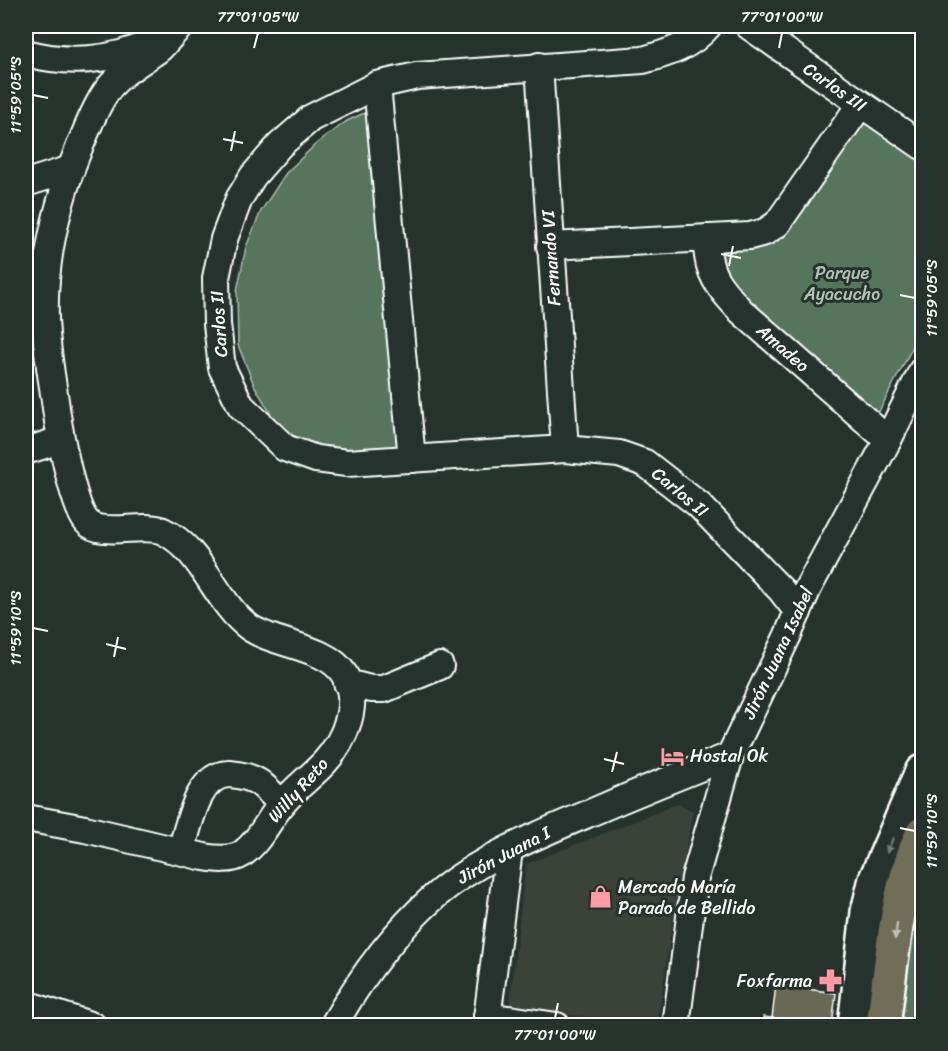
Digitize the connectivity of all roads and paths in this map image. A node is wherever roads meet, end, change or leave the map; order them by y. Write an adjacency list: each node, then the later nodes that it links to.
1 (708, 26): 5 (street, Carlos II)
2 (748, 26): 7 (street, Carlos III)
3 (175, 30): 4 (street); 9 (street)
4 (26, 52)
5 (538, 66): 6 (street, Carlos II); 12 (street, Fernando VI)
6 (377, 85): 19 (street); 19 (street, Carlos II)
7 (860, 105): 8 (street, Carlos III); 11 (street)
8 (920, 139)
9 (70, 169): 10 (street); 13 (street)
10 (26, 183)
11 (707, 238): 12 (street); 16 (street, Amadeo)
12 (550, 246): 17 (street, Fernando VI)
13 (35, 323): 15 (street)
14 (922, 371): 16 (street, Jirón Juana Isabel)
15 (60, 440): 18 (street); 22 (street)
16 (888, 440): 20 (street, Jirón Juana Isabel)
17 (565, 449): 19 (street, Carlos II); 20 (street, Carlos II)
18 (26, 451)
19 (412, 459)
20 (798, 612): 23 (street, Jirón Juana Isabel)
21 (440, 666): 22 (street)
22 (347, 683): 25 (street, Willy Reto)
23 (730, 756): 28 (street, Jirón Juana I); 35 (street, Jirón Juana Isabel)
24 (922, 772): 36 (street, one-way to 36)
25 (282, 804): 29 (street, Willy Reto); 29 (street)
26 (26, 818): 29 (street, Willy Reto)
27 (922, 834): 37 (main road, one-way to 37)
28 (509, 850): 31 (street); 33 (street, Jirón Juana I)
29 (181, 851)
30 (26, 1004): 32 (street)
31 (487, 1021): 34 (street)
32 (93, 1026)
33 (333, 1026)
34 (557, 1026)
35 (676, 1026)
36 (855, 1026)
37 (883, 1026)

